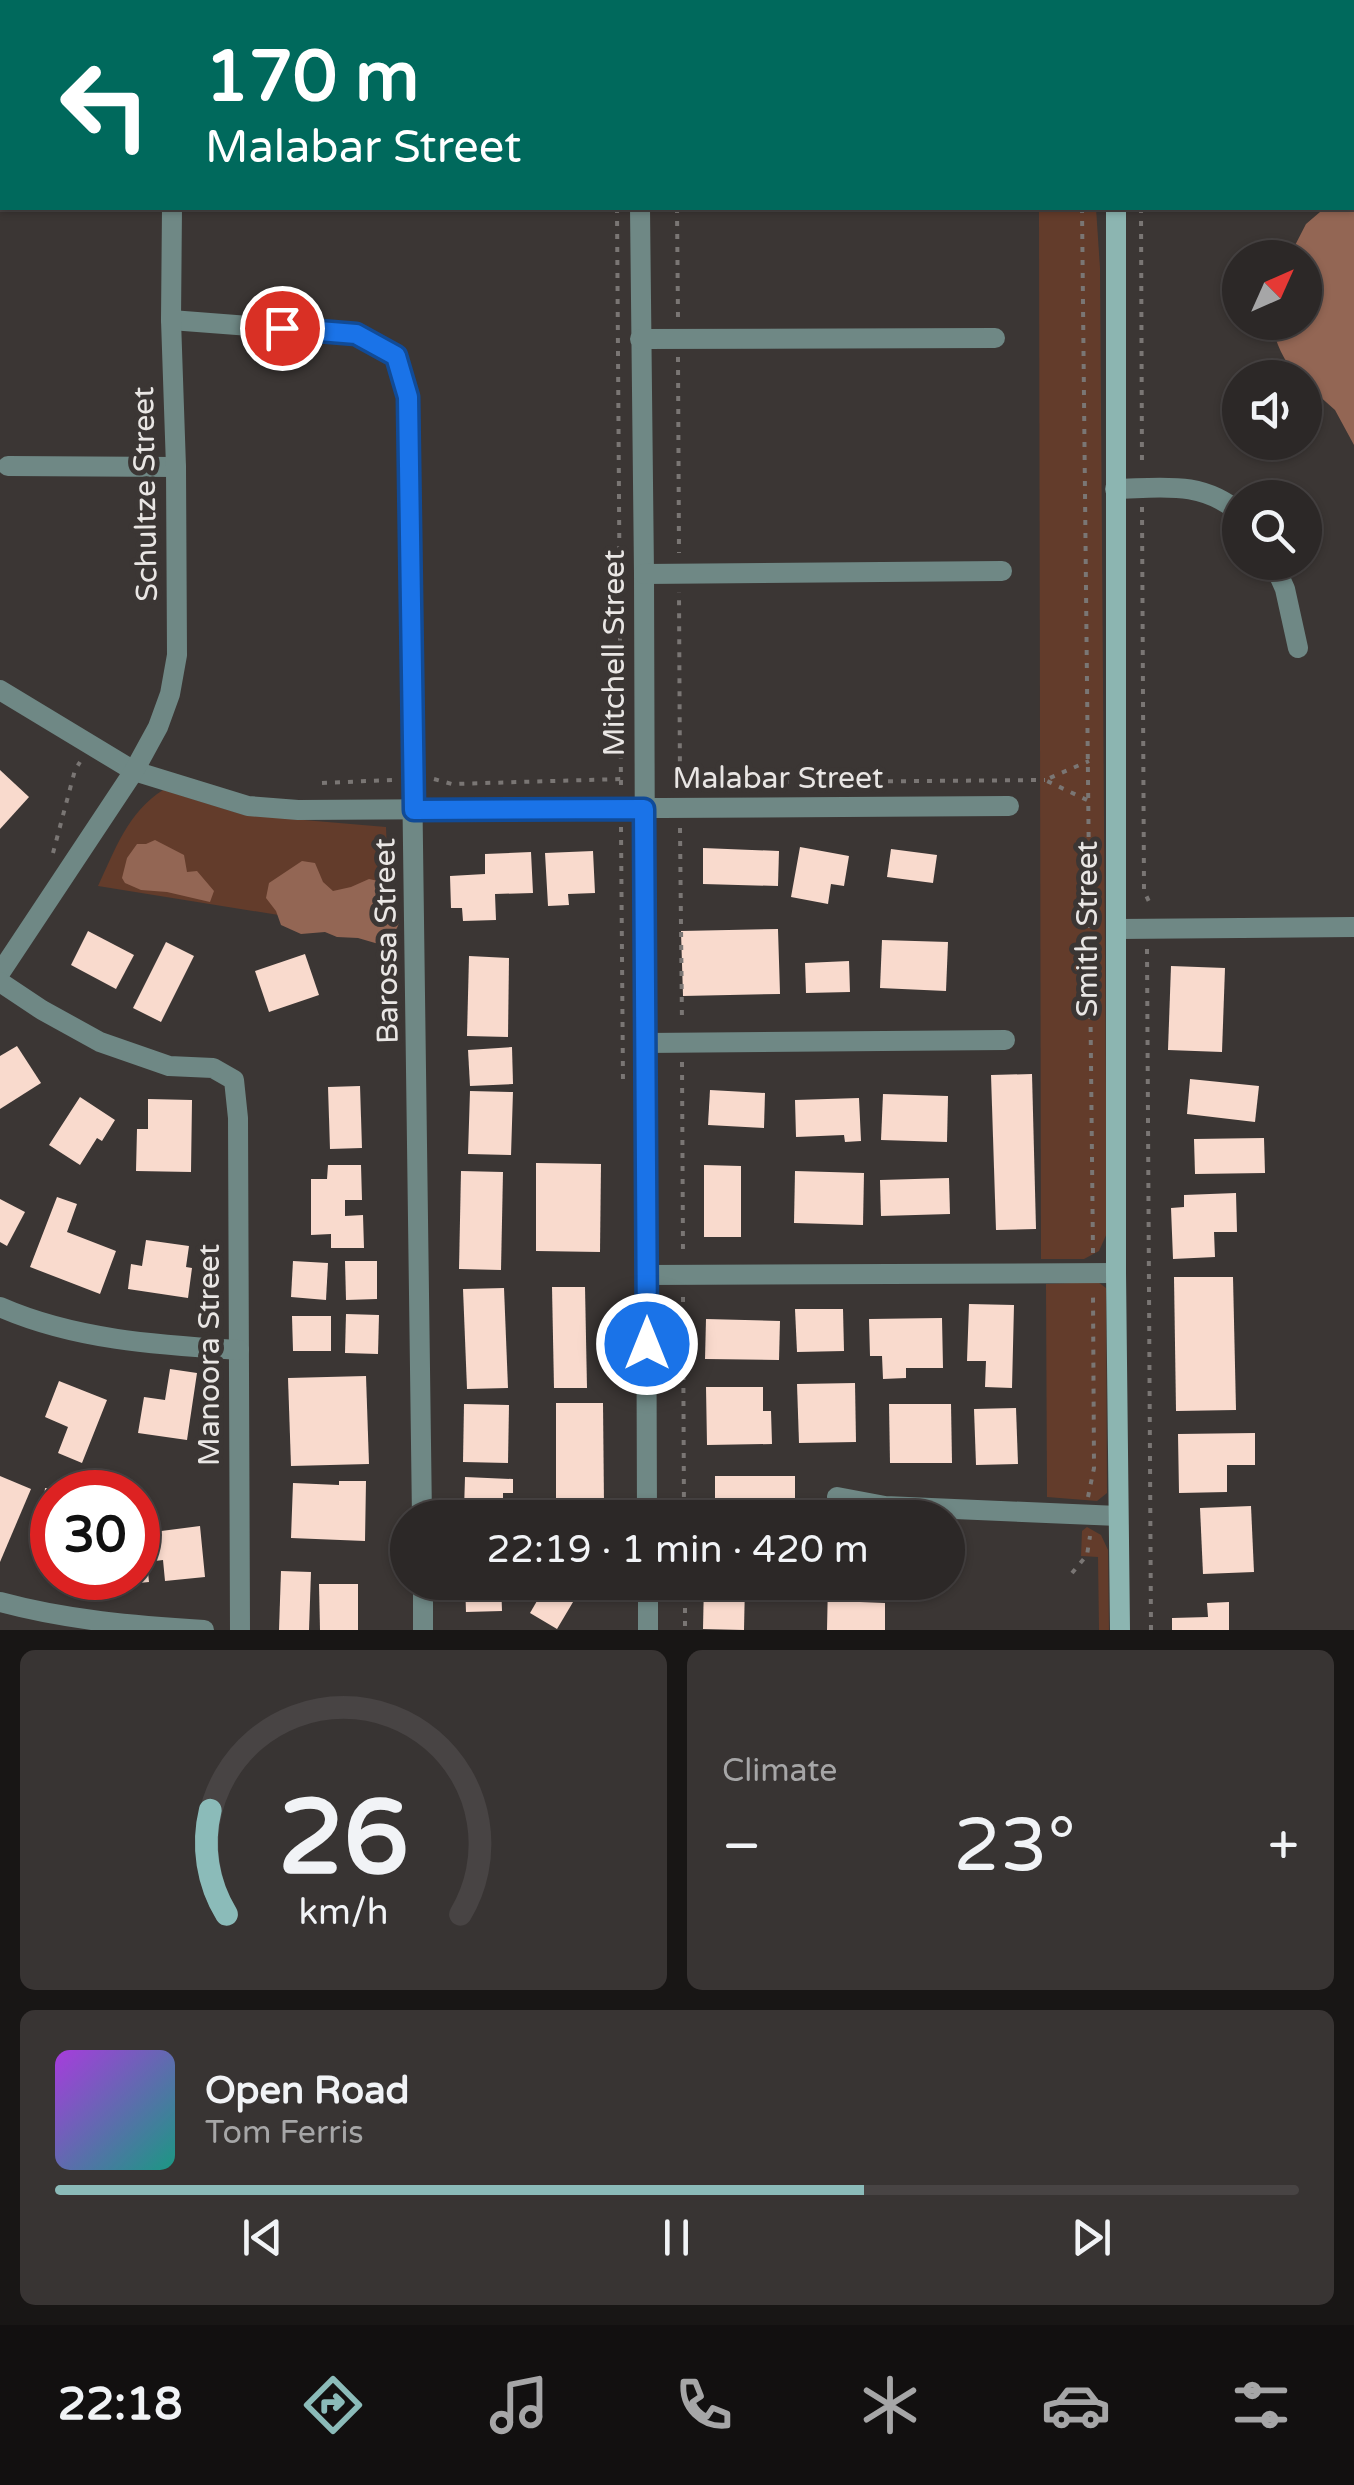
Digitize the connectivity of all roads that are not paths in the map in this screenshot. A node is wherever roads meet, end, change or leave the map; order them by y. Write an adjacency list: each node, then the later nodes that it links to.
1 (172, 210): 4 (street, Schultze Street)
2 (640, 210): 6 (street, Mitchell Street)
3 (1114, 214): 9 (street, Smith Street)
4 (171, 320): 8 (street, Schultze Street); 19 (street, Barossa Street)
5 (995, 338): 6 (street)
6 (640, 339): 12 (street, Mitchell Street)
7 (8, 466): 8 (street)
8 (176, 466): 16 (street, Schultze Street)
9 (1115, 489): 10 (street); 21 (street, Smith Street)
10 (1222, 500)
11 (1002, 571): 12 (street)
12 (644, 574): 18 (street, Mitchell Street)
13 (1281, 580): 14 (street)
14 (1298, 648)
15 (0, 690): 16 (street, Malabar Street)
16 (134, 771): 19 (street, Malabar Street); 22 (street, Schultze Street)
17 (1008, 806): 18 (street, Malabar Street)
18 (644, 809): 19 (street, Malabar Street); 25 (street, Mitchell Street)
19 (414, 810): 31 (street, Barossa Street)
20 (1354, 927): 21 (street)
21 (1118, 929): 26 (street, Smith Street)
22 (0, 973)
23 (0, 982): 29 (street, Manoora Street)
24 (1005, 1040): 25 (street)
25 (645, 1043): 27 (street, Mitchell Street)
26 (1116, 1273): 27 (street); 33 (street, Smith Street)
27 (647, 1275): 32 (street, Mitchell Street)
28 (0, 1307): 29 (street)
29 (239, 1350): 38 (street, Manoora Street)
30 (837, 1497): 33 (street)
31 (422, 1500)
32 (648, 1500)
33 (1118, 1516): 41 (street, Smith Street)
34 (423, 1600): 39 (street)
35 (648, 1600): 40 (street)
36 (0, 1602): 37 (street)
37 (204, 1630)
38 (240, 1630)
39 (423, 1630)
40 (648, 1630)
41 (1120, 1630)

